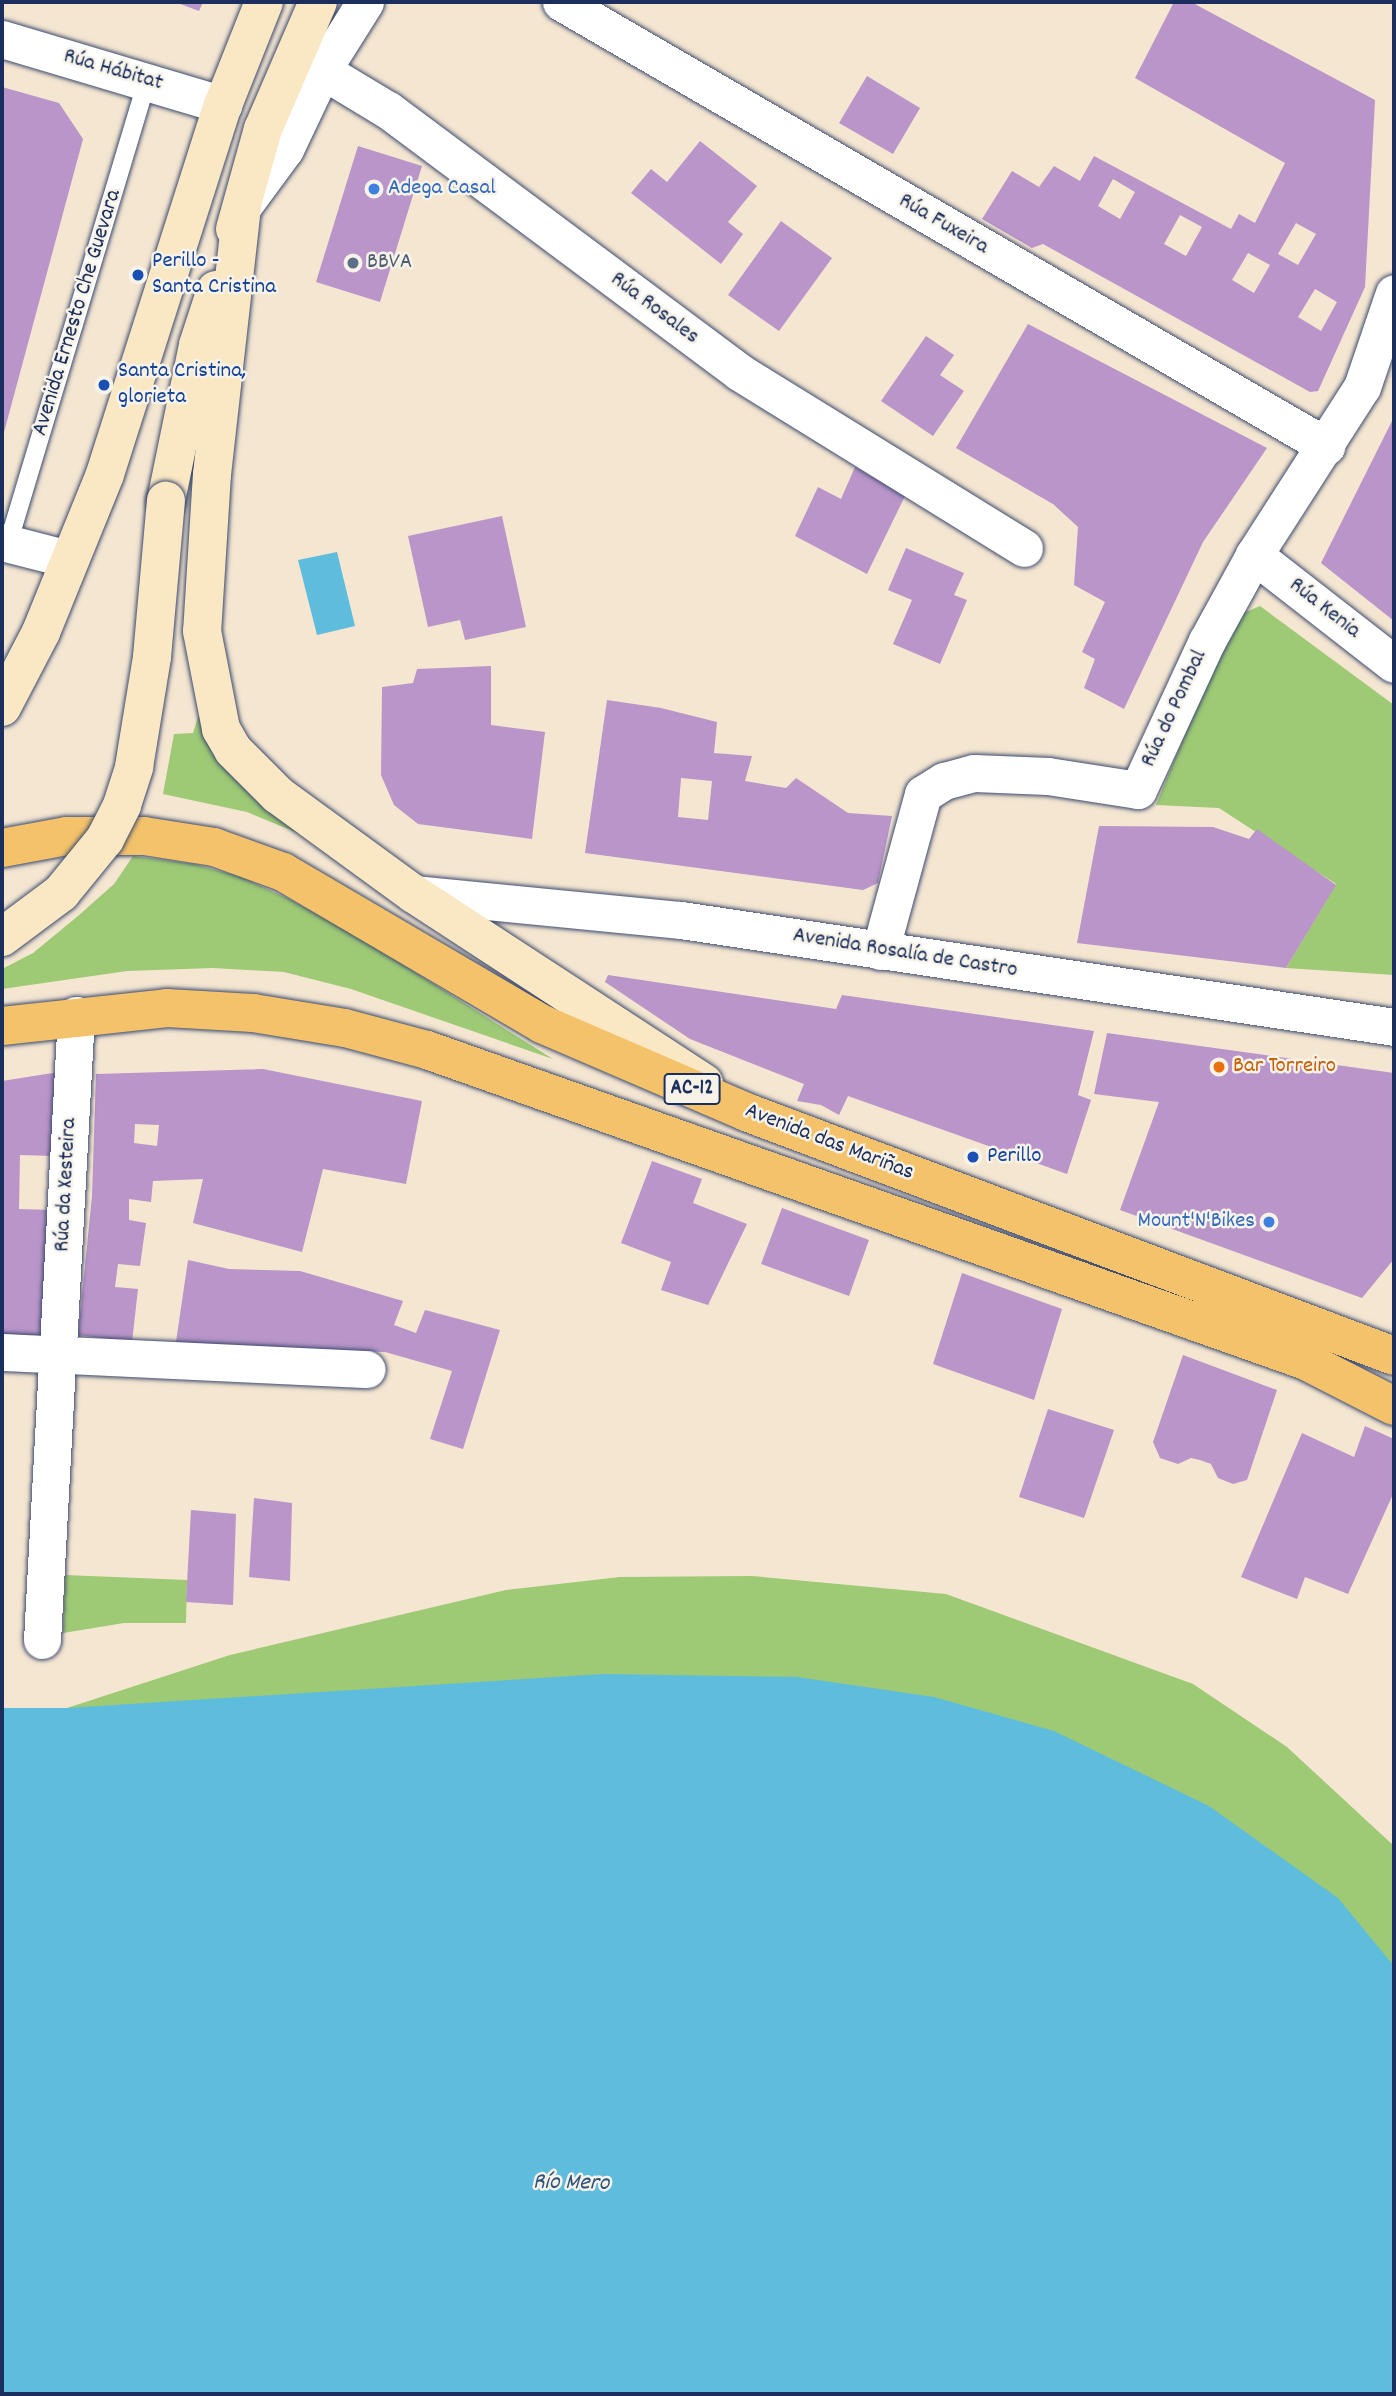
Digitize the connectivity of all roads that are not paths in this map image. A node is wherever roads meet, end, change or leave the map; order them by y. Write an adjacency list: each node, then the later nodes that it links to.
1 (264, 2): 8 (main road)
2 (318, 2): 6 (main road)
3 (365, 2): 6 (street)
4 (561, 2): 11 (street, Rúa Fuxeira)
5 (2, 39): 7 (street, Rúa Hábitat)
6 (309, 62): 9 (main road); 13 (street, Rúa Rosales)
7 (147, 82): 8 (street, Rúa Hábitat); 12 (lane, Avenida Ernesto Che Guevara)
8 (223, 105): 15 (main road)
9 (242, 207): 19 (main road); 20 (main road, bridge)
10 (1394, 293): 11 (street, Rúa do Pombal)
11 (1326, 446): 14 (street, Rúa do Pombal)
12 (5, 543): 15 (street)
13 (1024, 548)
14 (1254, 555): 16 (street, Rúa Kenia); 21 (street, Rúa do Pombal)
15 (68, 559): 17 (main road)
16 (1394, 664)
17 (2, 707)
18 (2, 848): 25 (highway, Avenida das Mariñas / AC-12)
19 (414, 894): 21 (street, Avenida Rosalía de Castro); 25 (main road)
20 (2, 937)
21 (880, 951): 24 (street, Avenida Rosalía de Castro)
22 (76, 1015): 23 (highway, Avenida das Mariñas / AC-12); 27 (street, Rúa da Xesteira); 30 (highway, Avenida das Mariñas / AC-12)
23 (2, 1026)
24 (1394, 1027)
25 (746, 1112): 28 (highway, Avenida das Mariñas / AC-12)
26 (2, 1352): 27 (street)
27 (58, 1355): 29 (street); 31 (street, Rúa da Xesteira)
28 (1394, 1356)
29 (367, 1369)
30 (1394, 1406)
31 (42, 1640)

